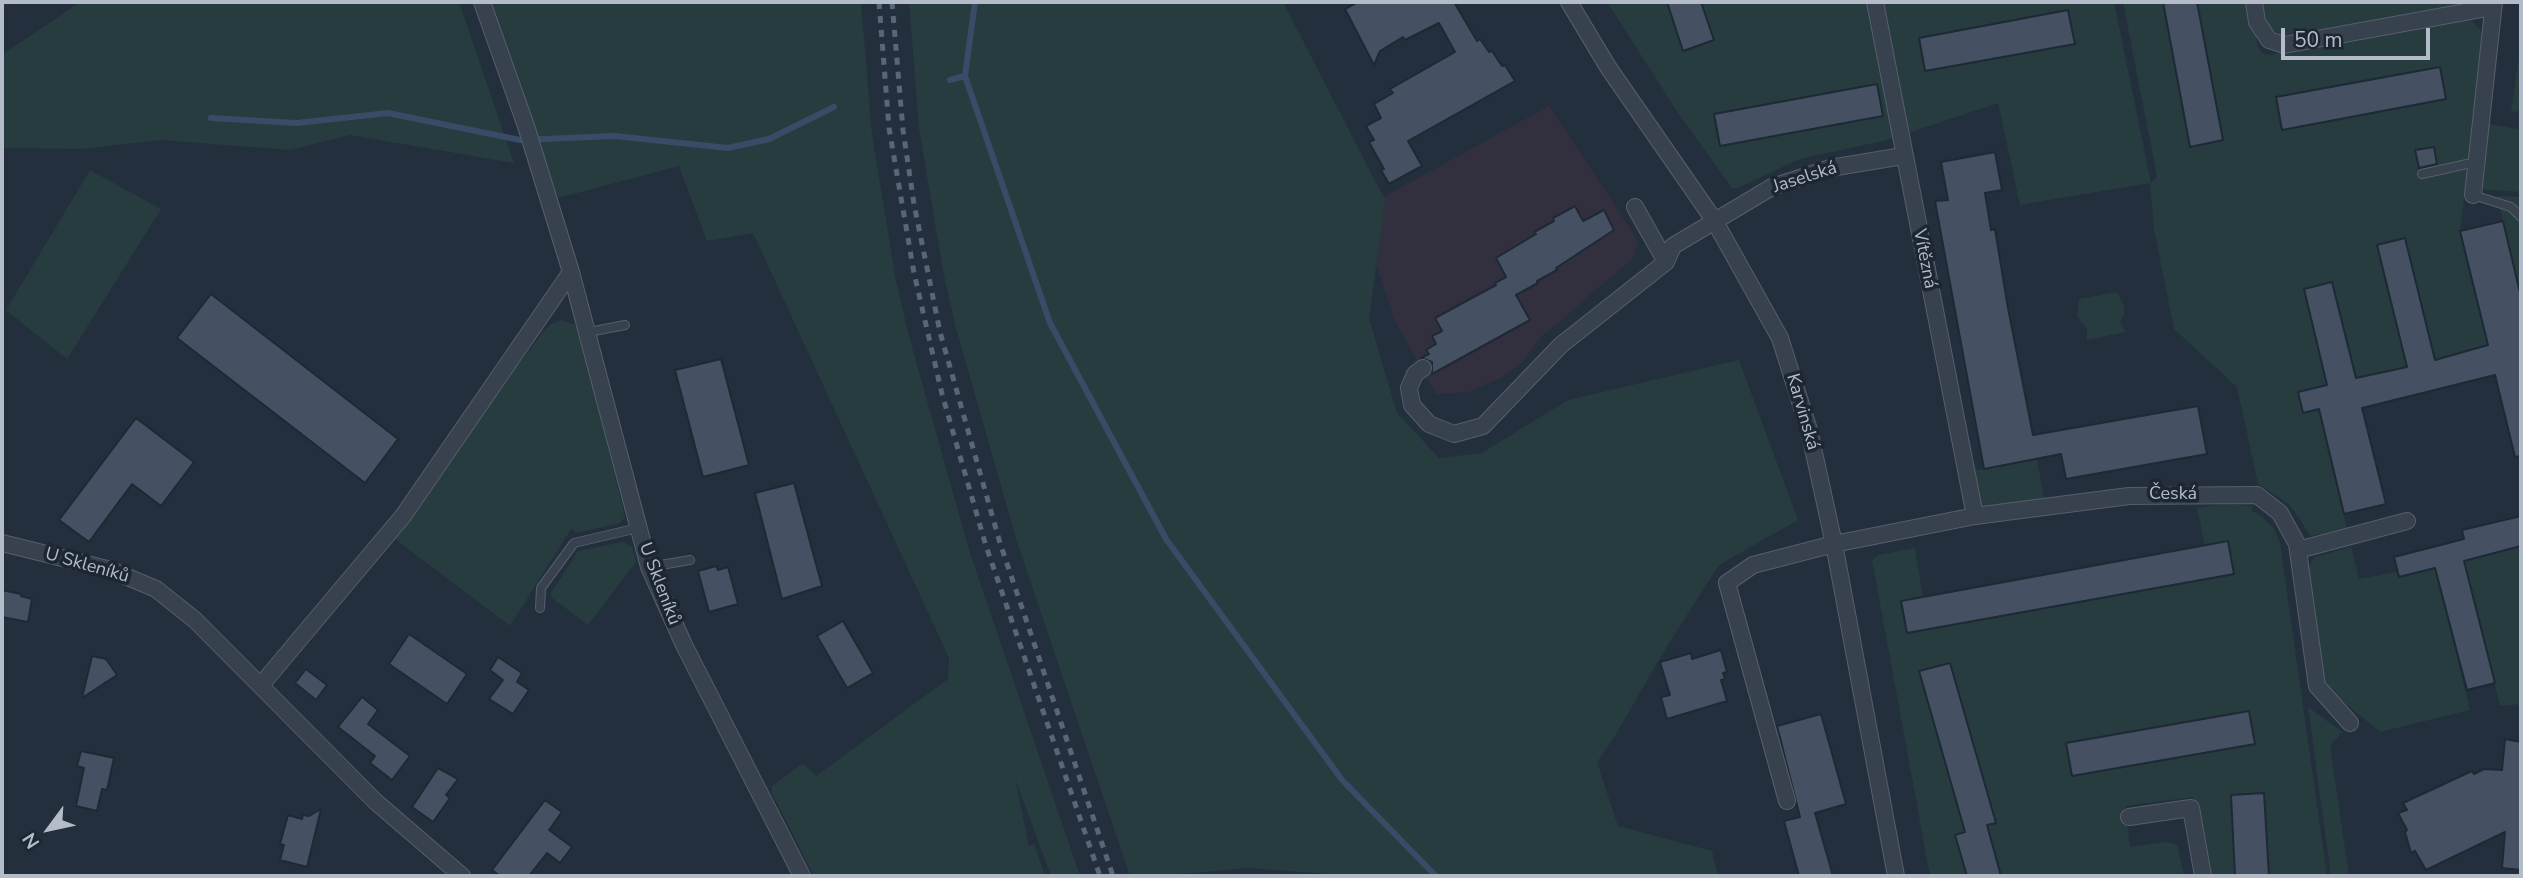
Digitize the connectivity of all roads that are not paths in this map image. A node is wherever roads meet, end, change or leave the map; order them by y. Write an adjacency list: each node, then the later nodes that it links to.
1 (482, 2): 14 (street, U Skleníků)
2 (1569, 2): 12 (street, Karvinská)
3 (1875, 2): 6 (street, Vítězná)
4 (2254, 2): 5 (street)
5 (2493, 4): 7 (street)
6 (1903, 156): 12 (street, Jaselská); 18 (street, Vítězná)
7 (2476, 162): 8 (lane); 9 (street)
8 (2422, 174)
9 (2473, 195): 11 (lane)
10 (1634, 207): 13 (street)
11 (2521, 217)
12 (1714, 220): 13 (street, Jaselská); 22 (street, Karvinská)
13 (1666, 262): 17 (street, Jaselská)
14 (571, 272): 16 (street, U Skleníků); 27 (street)
15 (625, 325): 16 (lane)
16 (589, 332): 20 (street, U Skleníků)
17 (1423, 369)
18 (1975, 516): 22 (street, Česká); 23 (street, Česká)
19 (2407, 521): 23 (street)
20 (638, 528): 25 (street, U Skleníků); 26 (lane)
21 (2, 543): 27 (street, U Skleníků)
22 (1834, 544): 29 (street, Česká); 33 (street, Karvinská)
23 (2298, 550): 28 (street, Česká)
24 (691, 559): 25 (lane)
25 (649, 568): 32 (street, U Skleníků)
26 (540, 608)
27 (261, 685): 31 (street, U Skleníků)
28 (2350, 723)
29 (1787, 801)
30 (2129, 817): 34 (street)
31 (462, 876)
32 (802, 876)
33 (1896, 876)
34 (2203, 876)

